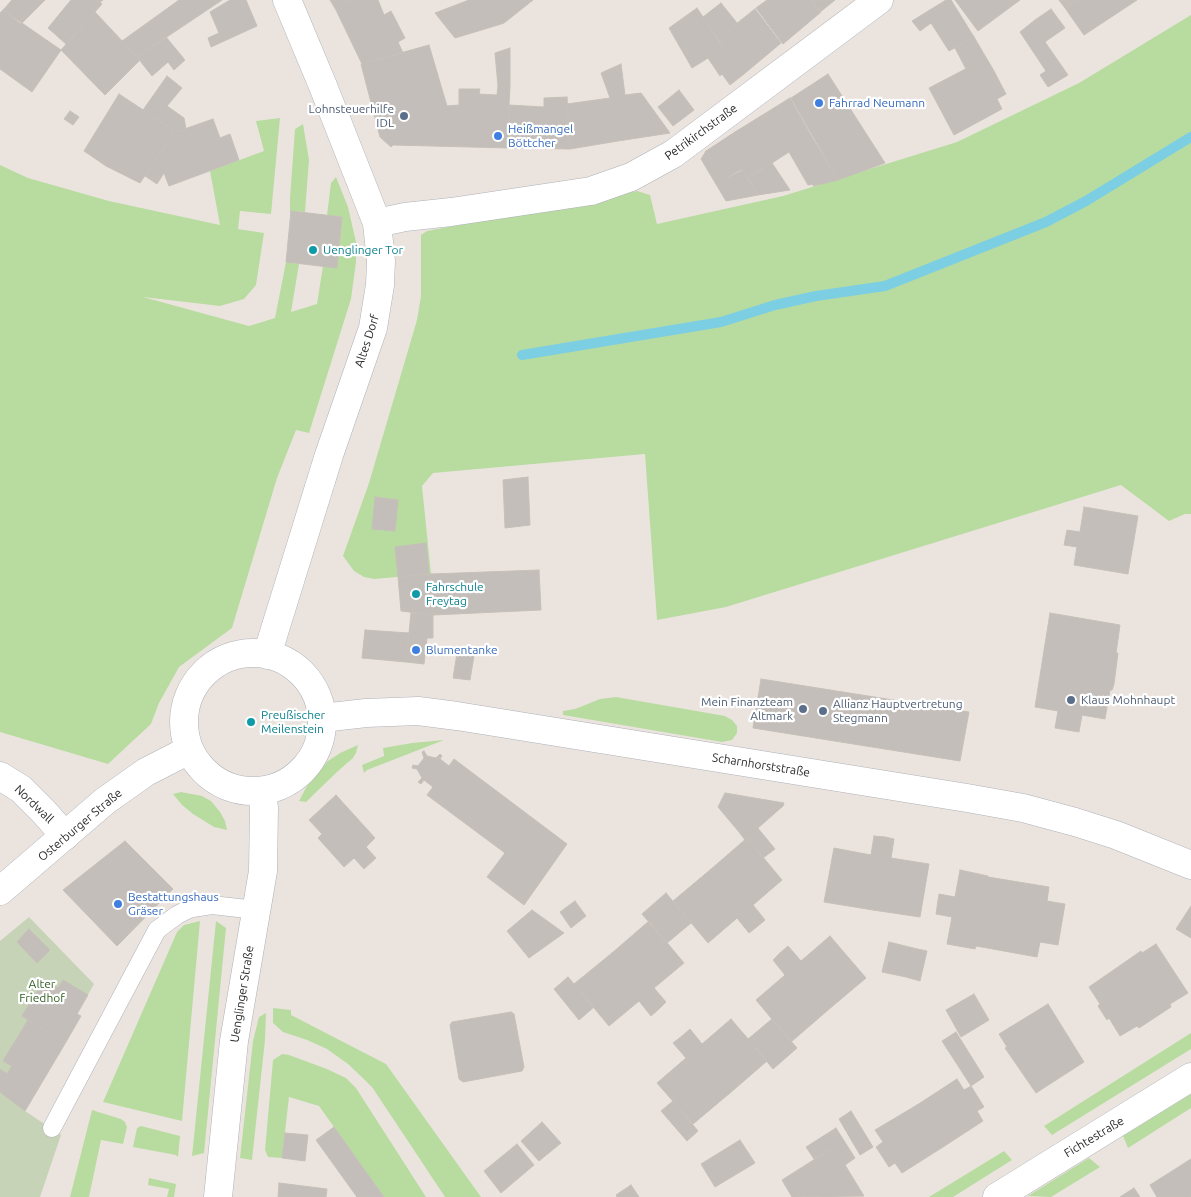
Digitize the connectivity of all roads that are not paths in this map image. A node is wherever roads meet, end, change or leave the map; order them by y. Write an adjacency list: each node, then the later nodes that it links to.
1 (287, 0): 3 (street, Altes Dorf)
2 (879, 0): 3 (street, Petrikirchstraße)
3 (377, 223): 4 (street, Altes Dorf)
4 (267, 655): 5 (street); 6 (street)
5 (322, 718): 8 (street); 10 (street, Scharnhorststraße)
6 (189, 750): 8 (street); 9 (street, Osterburger Straße)
7 (0, 776): 9 (street, Nordwall)
8 (262, 791): 12 (street, Uenglinger Straße)
9 (65, 836): 11 (street, Osterburger Straße)
10 (1191, 864)
11 (0, 891)
12 (256, 910): 14 (lane); 15 (street, Uenglinger Straße)
13 (1191, 1078): 16 (street, Fichtestraße)
14 (52, 1128)
15 (218, 1197)
16 (996, 1197)

